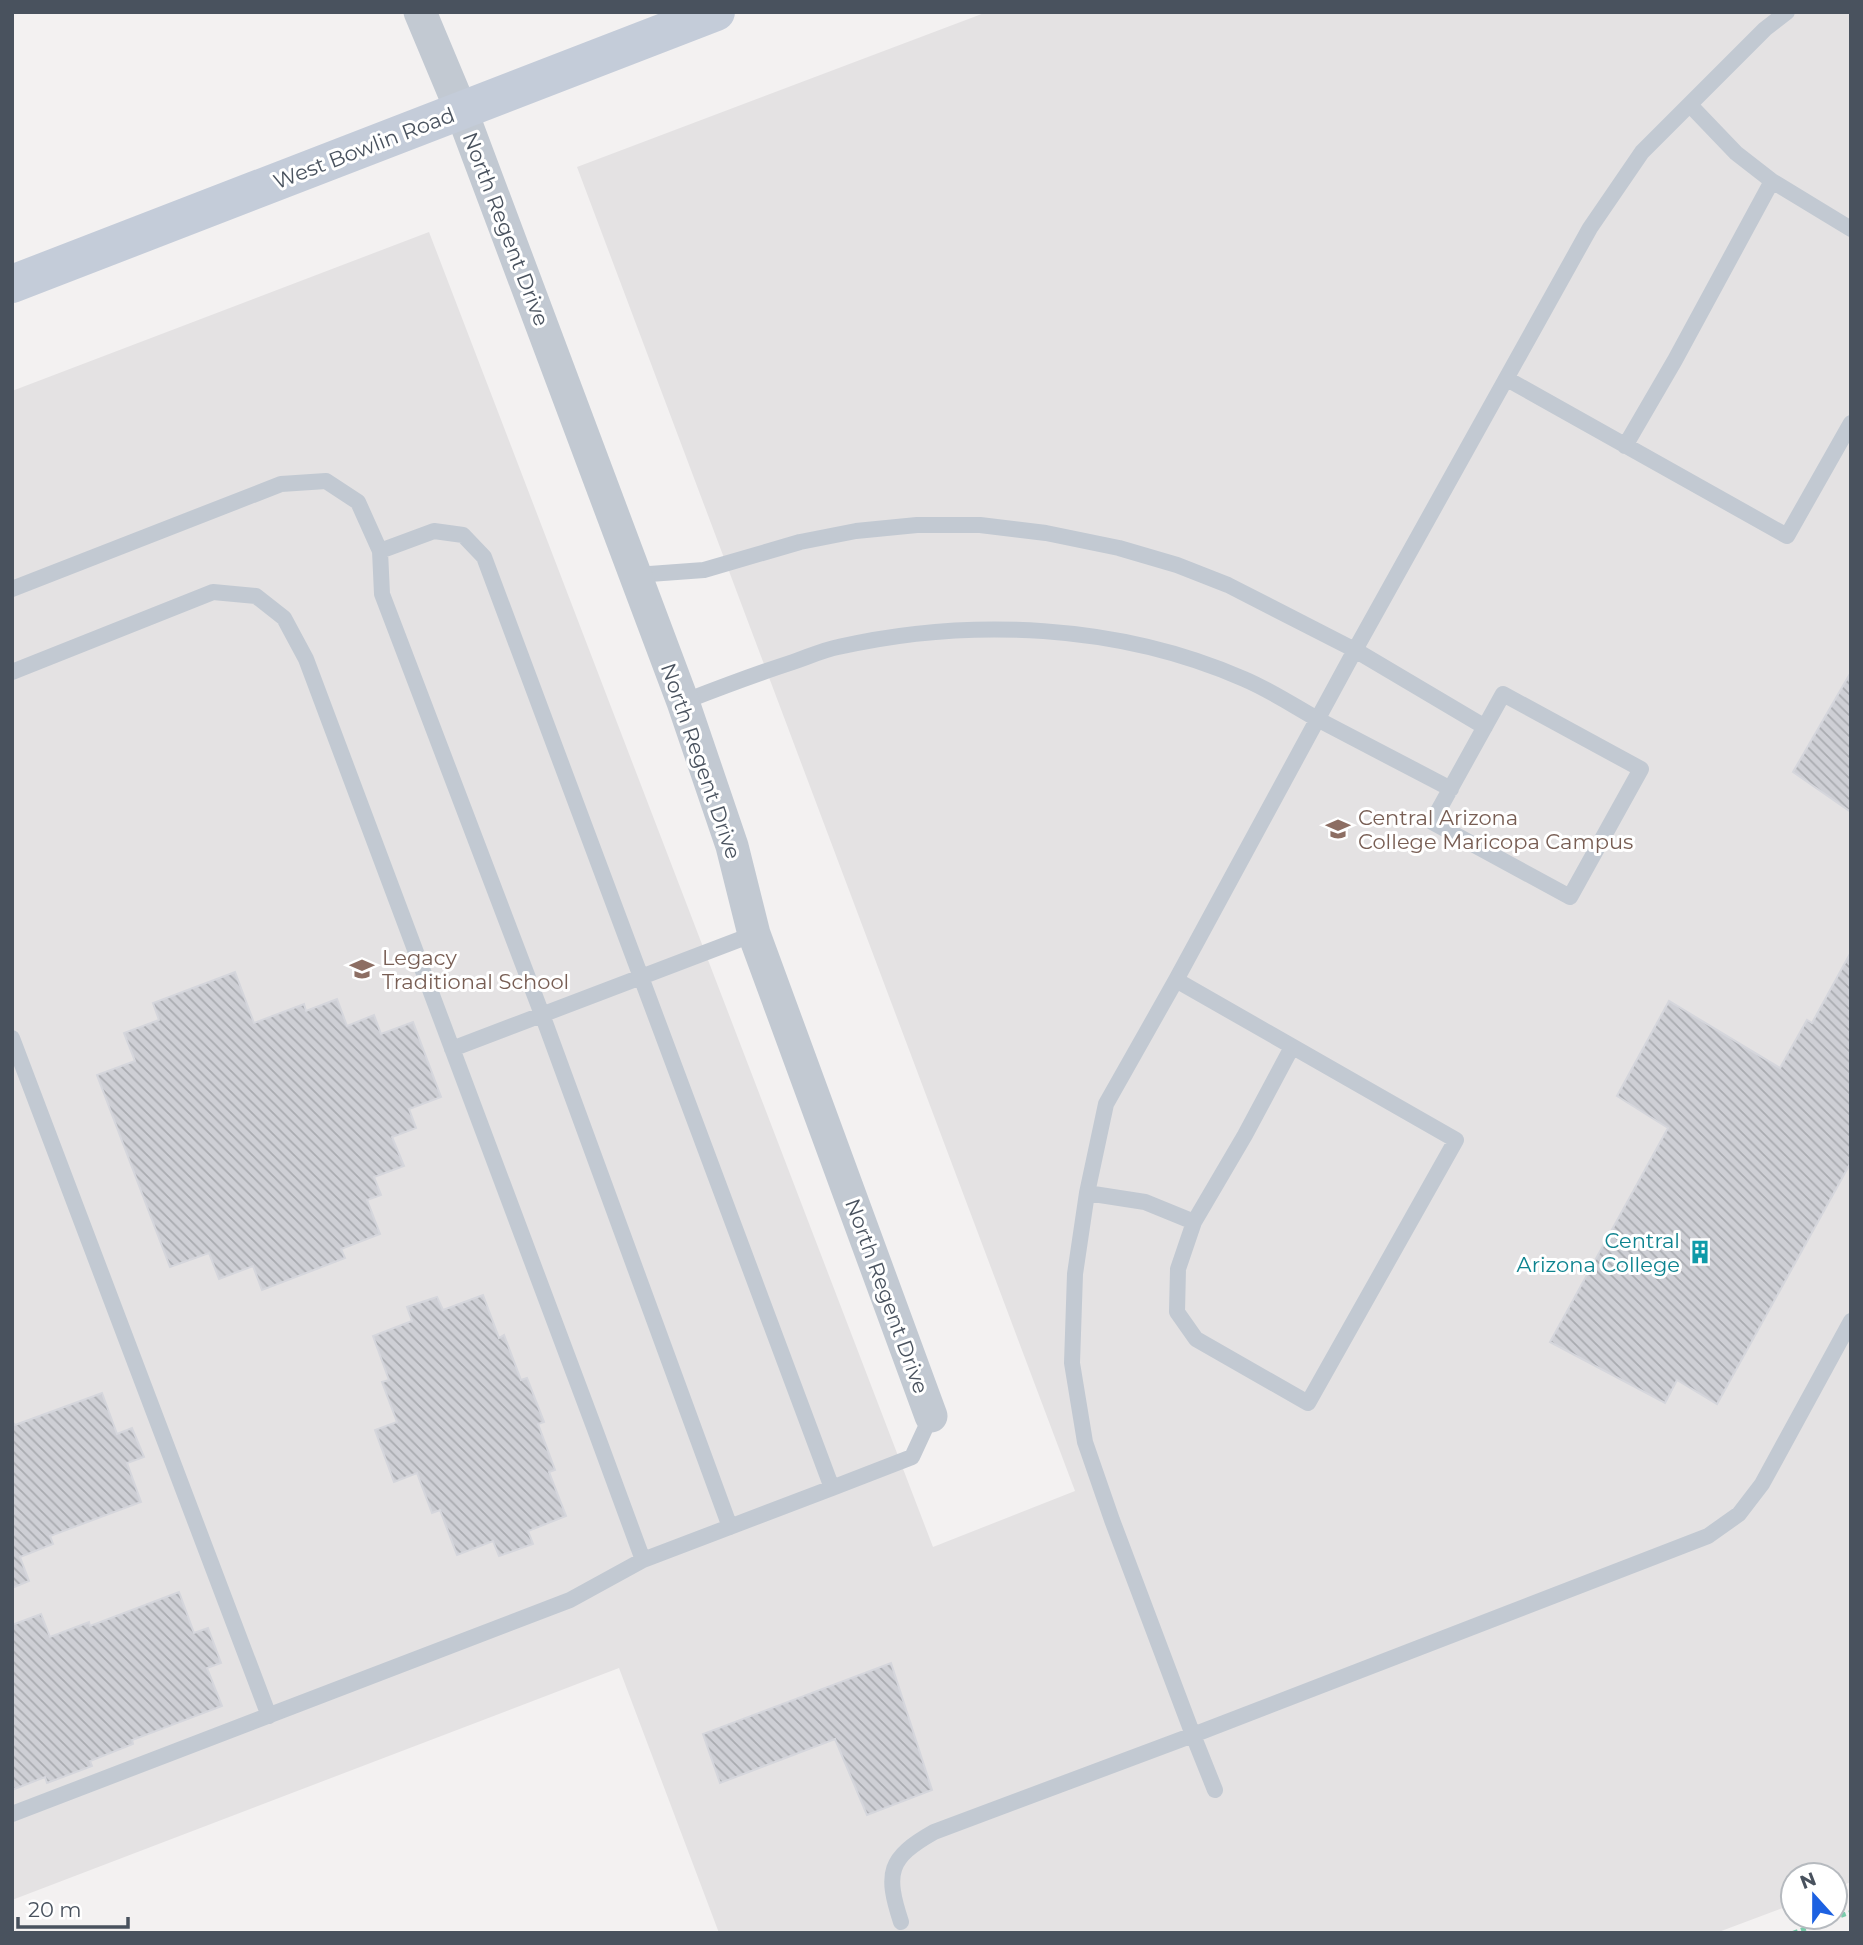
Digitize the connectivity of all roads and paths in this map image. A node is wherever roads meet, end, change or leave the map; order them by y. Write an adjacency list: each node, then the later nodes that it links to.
1 (420, 12): 5 (street, North Regent Drive)
2 (716, 12): 5 (street, West Bowlin Road)
3 (1787, 12): 4 (lane)
4 (1690, 105): 6 (lane); 9 (lane)
5 (461, 110): 8 (street, West Bowlin Road); 13 (street, North Regent Drive)
6 (1772, 181): 7 (lane); 11 (lane)
7 (1851, 229)
8 (12, 284)
9 (1507, 379): 11 (lane); 15 (lane)
10 (1851, 423): 11 (lane)
11 (1625, 446)
12 (380, 551): 14 (lane); 22 (lane); 24 (lane)
13 (636, 575): 15 (lane); 17 (street, North Regent Drive)
14 (12, 589)
15 (1355, 650): 18 (lane); 19 (lane)
16 (12, 672): 27 (lane)
17 (683, 702): 18 (lane); 21 (street, North Regent Drive)
18 (1318, 719): 20 (lane); 23 (lane)
19 (1485, 727): 20 (lane); 20 (lane)
20 (1451, 789)
21 (754, 934): 22 (lane); 31 (street, North Regent Drive)
22 (641, 977): 24 (lane); 32 (lane)
23 (1177, 980): 26 (lane); 28 (lane)
24 (542, 1017): 27 (lane); 33 (lane)
25 (12, 1038): 35 (lane)
26 (1292, 1047): 29 (lane); 29 (lane)
27 (452, 1049): 34 (lane)
28 (1087, 1193): 29 (lane); 36 (lane)
29 (1194, 1222)
30 (1851, 1321): 36 (lane)
31 (931, 1416): 32 (lane)
32 (832, 1489): 33 (lane)
33 (730, 1527): 34 (lane)
34 (643, 1560): 35 (lane)
35 (269, 1716): 38 (lane)
36 (1194, 1735): 37 (lane); 40 (lane)
37 (1215, 1790)
38 (12, 1814)
39 (1851, 1912): 41 (path)
40 (901, 1922)
41 (1793, 1933)

